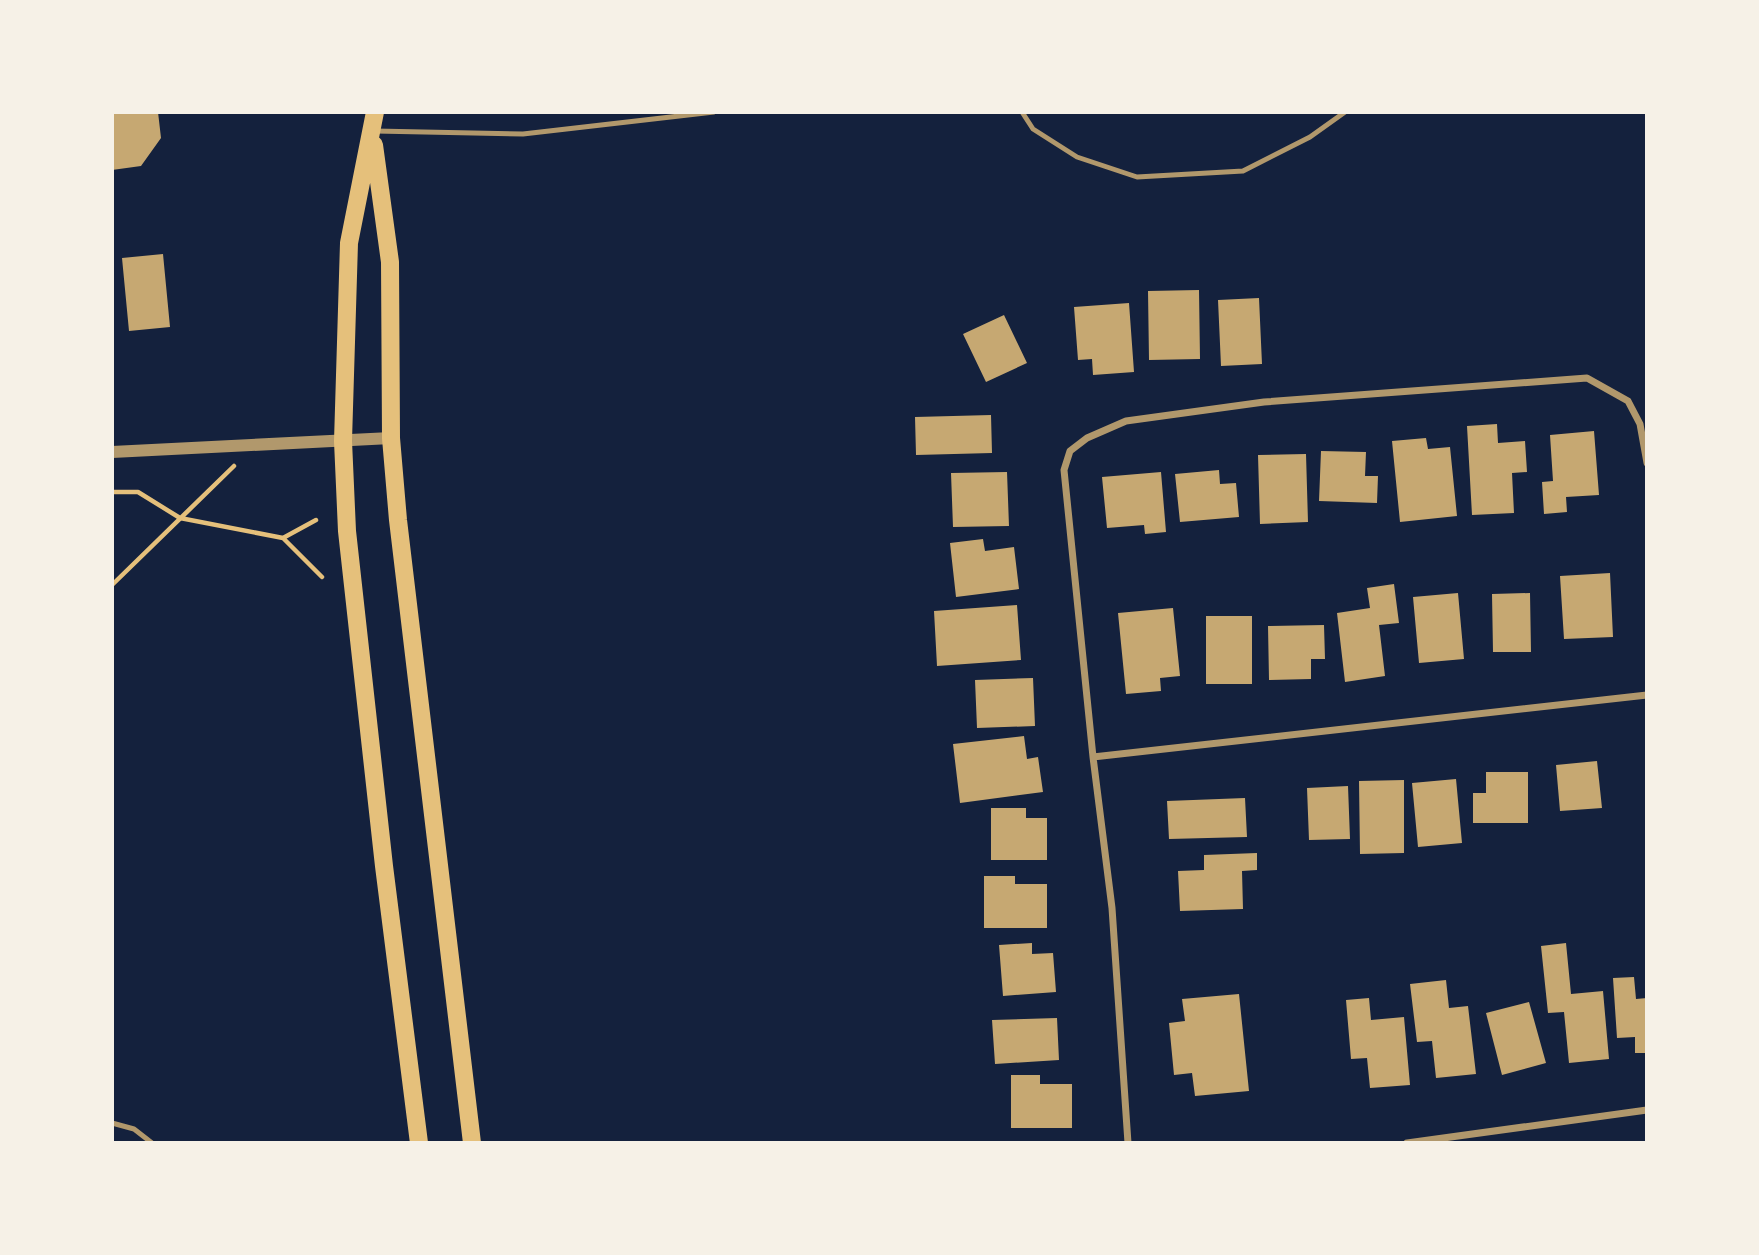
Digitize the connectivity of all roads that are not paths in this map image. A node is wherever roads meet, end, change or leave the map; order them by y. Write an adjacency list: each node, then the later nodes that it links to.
1 (375, 112): 5 (main road)
2 (714, 112): 5 (lane)
3 (1022, 112): 4 (lane)
4 (1345, 112)
5 (372, 131): 6 (main road); 7 (main road)
6 (391, 438): 7 (street); 16 (main road)
7 (343, 441): 8 (street); 15 (main road)
8 (112, 452)
9 (1647, 463): 11 (street)
10 (1647, 695): 11 (street)
11 (1093, 757): 17 (street)
12 (1647, 1111): 18 (street)
13 (112, 1123): 14 (lane)
14 (152, 1143)
15 (419, 1143)
16 (472, 1143)
17 (1129, 1143)
18 (1407, 1143)

